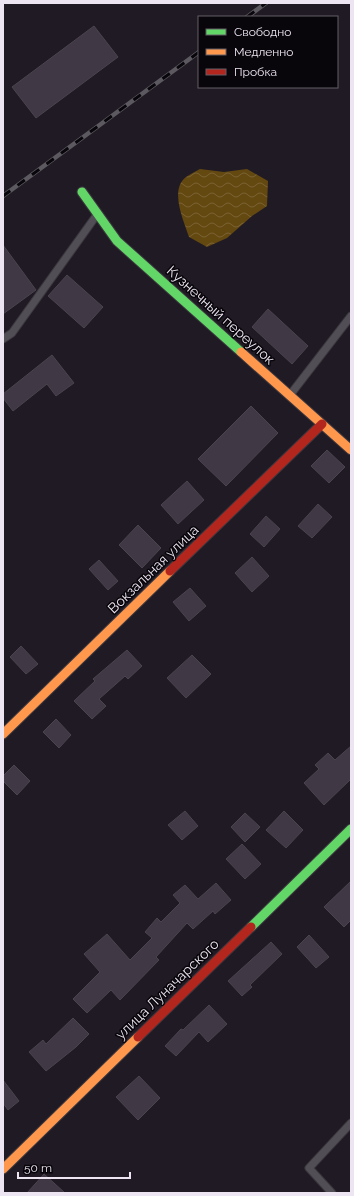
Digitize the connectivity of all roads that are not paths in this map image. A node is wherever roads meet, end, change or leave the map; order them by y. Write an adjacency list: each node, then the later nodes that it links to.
1 (82, 192): 2 (street, Кузнечный переулок)
2 (98, 213): 4 (lane); 5 (street, Кузнечный переулок)
3 (351, 316): 5 (lane)
4 (3, 339)
5 (290, 395): 6 (street, Кузнечный переулок)
6 (322, 424): 7 (street, Кузнечный переулок); 8 (street, Вокзальная улица)
7 (351, 450)
8 (3, 734)
9 (351, 829): 11 (street, улица Луначарского)
10 (351, 1123): 12 (lane)
11 (3, 1169)
12 (332, 1193)

